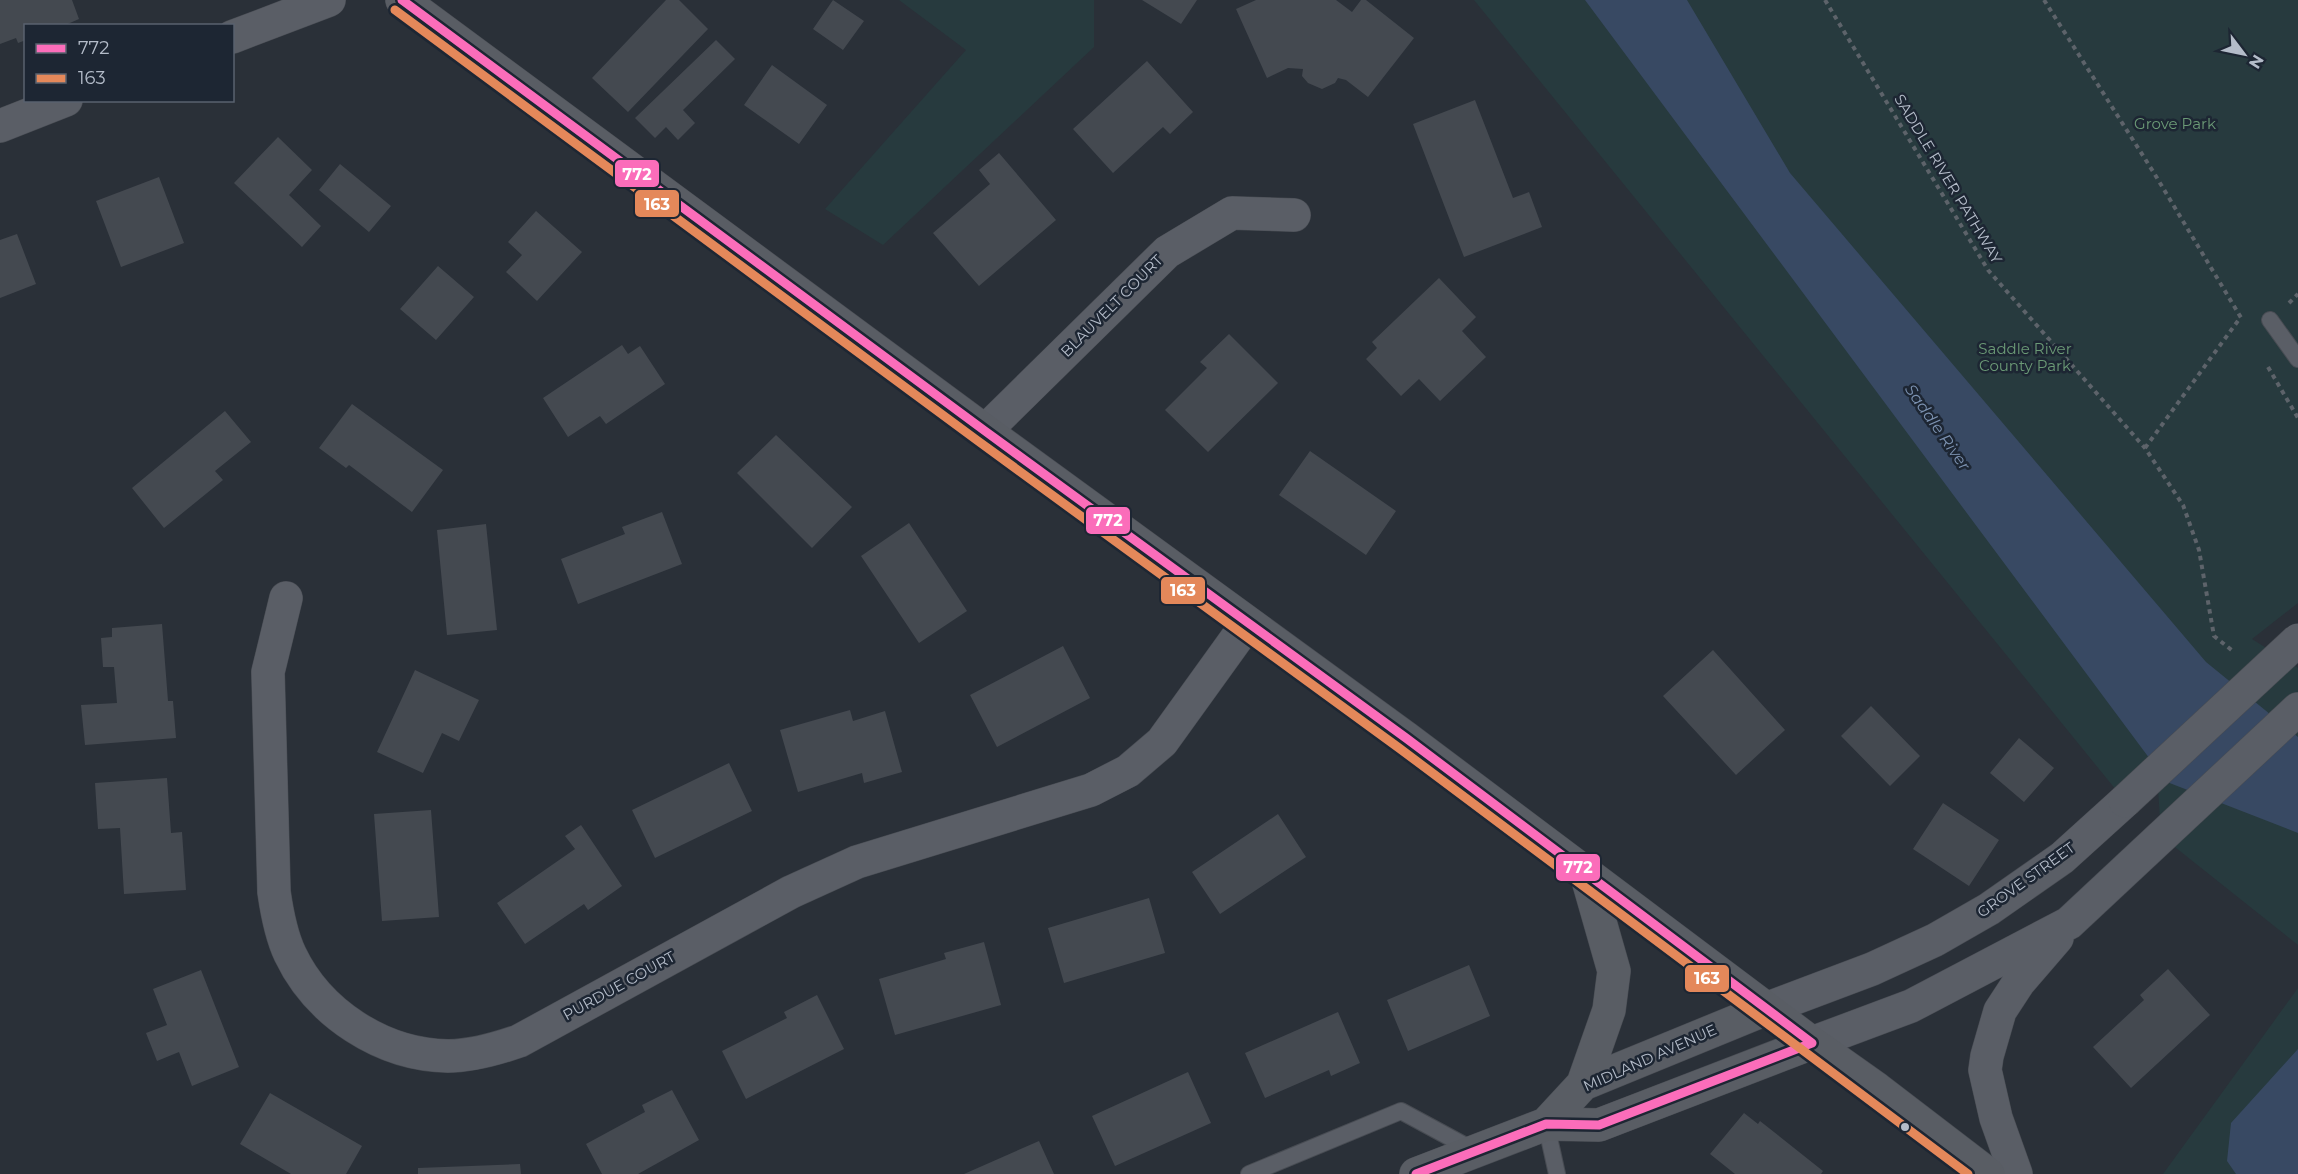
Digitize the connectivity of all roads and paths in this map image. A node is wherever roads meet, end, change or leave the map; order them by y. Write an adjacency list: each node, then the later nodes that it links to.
1 (329, 0): 5 (street)
2 (402, 0): 16 (main road)
3 (1825, 0): 17 (path, SADDLE RIVER PATHWAY)
4 (2044, 0): 10 (path)
5 (234, 36)
6 (61, 102): 7 (street)
7 (0, 126)
8 (1294, 215): 16 (street, BLAUVELT COURT)
9 (2298, 294): 11 (path)
10 (2240, 317): 11 (path); 12 (path); 17 (path)
11 (2270, 320): 13 (lane)
12 (2246, 327)
13 (2298, 359)
14 (2268, 366): 15 (path)
15 (2298, 418)
16 (985, 431): 19 (main road)
17 (2145, 448): 21 (path, SADDLE RIVER PATHWAY)
18 (286, 598): 19 (street, PURDUE COURT)
19 (1247, 624): 23 (main road)
20 (2298, 640): 25 (street, GROVE STREET, bridge)
21 (2239, 657)
22 (2298, 709): 24 (street)
23 (1586, 873): 25 (main road); 27 (main road)
24 (2068, 923): 26 (street); 34 (street)
25 (1766, 1009): 26 (main road); 27 (main road, MIDLAND AVENUE)
26 (1812, 1043): 28 (main road, MIDLAND AVENUE); 33 (main road)
27 (1583, 1084): 28 (main road, MIDLAND AVENUE)
28 (1546, 1124): 29 (main road, MIDLAND AVENUE); 32 (lane)
29 (1476, 1152): 30 (lane); 31 (main road, MIDLAND AVENUE)
30 (1249, 1174)
31 (1417, 1174)
32 (1557, 1174)
33 (1988, 1174)
34 (2016, 1174)

